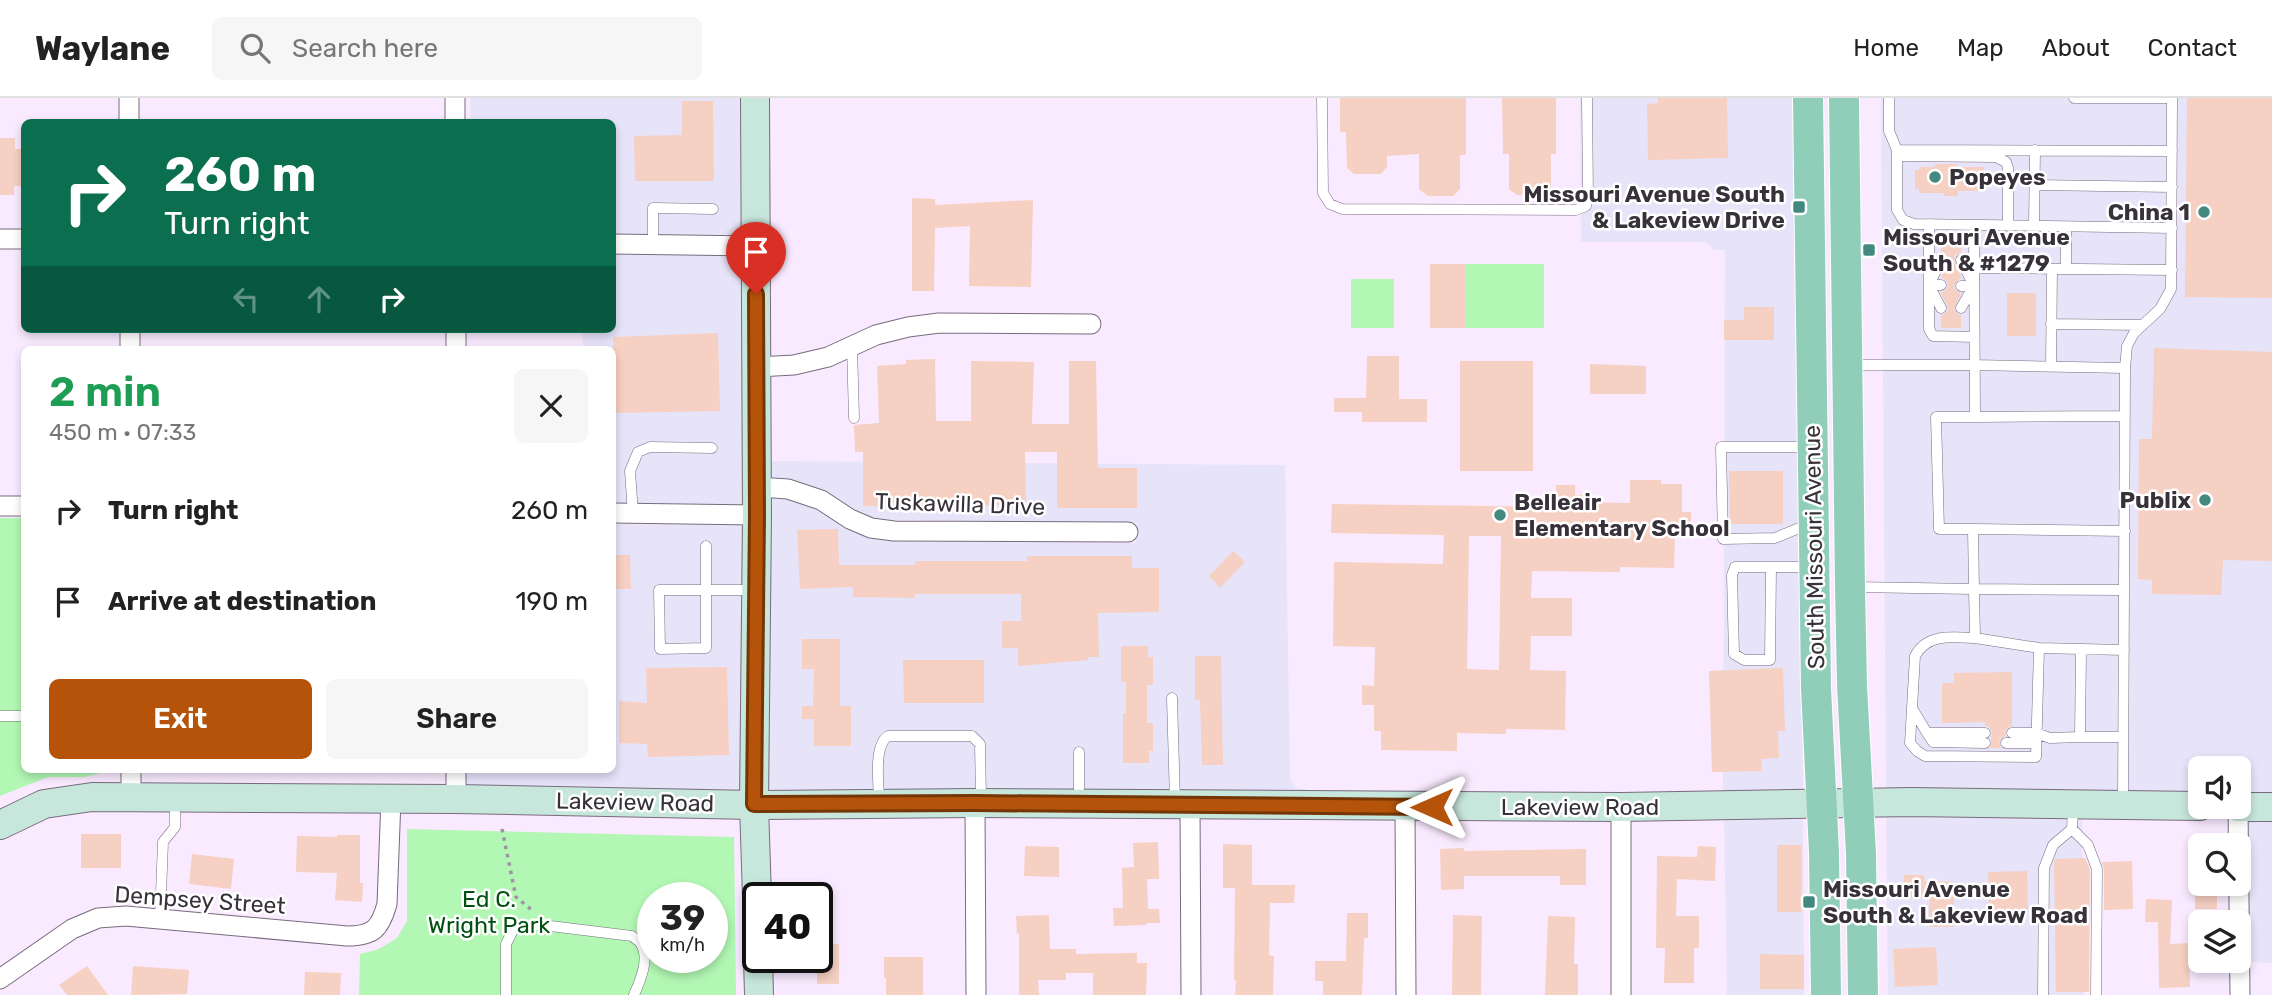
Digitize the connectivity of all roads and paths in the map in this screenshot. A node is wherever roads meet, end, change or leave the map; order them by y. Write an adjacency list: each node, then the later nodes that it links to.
1 (129, 98): 11 (street)
2 (455, 98): 12 (street)
3 (755, 98): 29 (street)
4 (1322, 98): 5 (lane)
5 (1587, 98)
6 (1808, 98): 55 (main road, South Missouri Avenue)
7 (1844, 98): 47 (main road, South Missouri Avenue)
8 (1889, 98): 15 (lane)
9 (2074, 98): 10 (lane)
10 (2172, 98): 14 (lane)
11 (129, 119)
12 (455, 119)
13 (2035, 150): 14 (lane); 15 (lane); 16 (lane)
14 (2172, 151): 17 (lane)
15 (1897, 153): 19 (lane); 21 (lane)
16 (2035, 185): 17 (lane); 22 (lane)
17 (2172, 187): 24 (lane)
18 (713, 209): 28 (lane)
19 (1929, 224): 20 (lane); 36 (lane)
20 (1974, 225): 21 (lane); 32 (lane)
21 (2008, 226): 22 (lane)
22 (2035, 226): 23 (lane)
23 (2066, 227): 24 (lane); 34 (lane)
24 (2172, 228): 35 (lane)
25 (0, 239): 26 (street)
26 (21, 239)
27 (616, 244): 28 (street)
28 (653, 244): 29 (street)
29 (755, 246): 49 (street)
30 (1941, 260): 36 (lane)
31 (1961, 260): 39 (lane)
32 (1975, 268): 33 (lane); 39 (lane)
33 (2052, 269): 34 (lane); 43 (lane)
34 (2066, 269): 35 (lane)
35 (2172, 270): 44 (lane)
36 (1929, 285): 37 (lane); 40 (lane); 45 (lane)
37 (1941, 285)
38 (1961, 286): 39 (lane)
39 (1975, 286): 41 (lane); 45 (lane)
40 (1941, 308)
41 (1961, 308)
42 (1091, 324): 46 (street)
43 (2051, 324): 44 (lane); 50 (lane)
44 (2143, 325): 51 (lane)
45 (1974, 337): 48 (lane)
46 (852, 346): 49 (street); 54 (lane)
47 (1847, 365): 48 (lane); 69 (main road, South Missouri Avenue)
48 (1974, 365): 50 (lane); 53 (lane)
49 (756, 367): 57 (street)
50 (2051, 367): 51 (lane)
51 (2125, 368): 52 (lane)
52 (2125, 416): 53 (lane); 64 (lane)
53 (1975, 417): 63 (lane)
54 (854, 418)
55 (1812, 447): 62 (main road, South Missouri Avenue); 62 (lane)
56 (712, 448): 61 (lane)
57 (757, 501): 61 (street, Tuskawilla Drive); 65 (street, Tuskawilla Drive); 72 (street)
58 (0, 506): 59 (street)
59 (21, 506)
60 (616, 513): 61 (street, Tuskawilla Drive)
61 (633, 514)
62 (1814, 523): 68 (main road, South Missouri Avenue)
63 (1973, 529): 64 (lane); 70 (lane)
64 (2125, 531): 73 (lane)
65 (1128, 532)
66 (706, 546): 71 (lane)
67 (1771, 566): 67 (lane); 68 (lane)
68 (1814, 567): 98 (main road, South Missouri Avenue)
69 (1850, 587): 70 (lane); 99 (main road, South Missouri Avenue)
70 (1974, 589): 73 (lane); 74 (lane)
71 (706, 590): 71 (lane); 72 (lane)
72 (756, 590): 95 (street)
73 (2124, 590): 77 (lane)
74 (1975, 638): 75 (lane); 79 (lane)
75 (2039, 648): 76 (lane); 86 (lane)
76 (2081, 650): 77 (lane); 83 (lane)
77 (2124, 650): 84 (lane)
78 (1172, 698): 101 (lane)
79 (1912, 708): 85 (lane); 86 (lane)
80 (0, 716): 81 (lane)
81 (21, 716)
82 (2012, 733): 86 (lane)
83 (2080, 737): 84 (lane); 86 (lane)
84 (2123, 737): 100 (lane)
85 (1985, 738)
86 (2036, 738): 87 (lane)
87 (2006, 743)
88 (1079, 752): 97 (lane)
89 (456, 773): 93 (street)
90 (131, 783): 91 (street, Lakeview Road); 109 (street, Lakeview Road)
91 (175, 797): 92 (street, Lakeview Road); 111 (lane)
92 (391, 799): 93 (street, Lakeview Road); 111 (street, Dempsey Street)
93 (456, 799): 95 (street, Lakeview Road)
94 (978, 803): 96 (street, Lakeview Road); 96 (lane); 97 (street, Lakeview Road); 117 (street)
95 (754, 804): 96 (street, Lakeview Road); 110 (street)
96 (878, 804)
97 (1079, 804): 101 (street, Lakeview Road)
98 (1822, 804): 99 (street, Lakeview Road); 104 (street, Lakeview Road); 121 (main road, South Missouri Avenue)
99 (1858, 804): 107 (street, Lakeview Road); 122 (main road, South Missouri Avenue)
100 (2123, 804): 102 (street, Lakeview Road); 107 (street, Lakeview Road)
101 (1183, 805): 103 (street, Lakeview Road); 118 (street)
102 (2188, 806)
103 (1405, 807): 104 (street, Lakeview Road); 119 (street)
104 (1621, 807): 120 (street)
105 (2251, 807): 106 (street)
106 (2272, 807)
107 (2072, 817): 123 (lane); 124 (lane)
108 (2238, 819): 125 (street)
109 (0, 825)
110 (757, 882)
111 (160, 919): 113 (street, Dempsey Street)
112 (758, 973): 116 (street)
113 (0, 979)
114 (506, 995): 115 (lane)
115 (634, 995)
116 (759, 995)
117 (976, 995)
118 (1191, 995)
119 (1406, 995)
120 (1621, 995)
121 (1826, 995)
122 (1863, 995)
123 (2043, 995)
124 (2096, 995)
125 (2240, 995)

